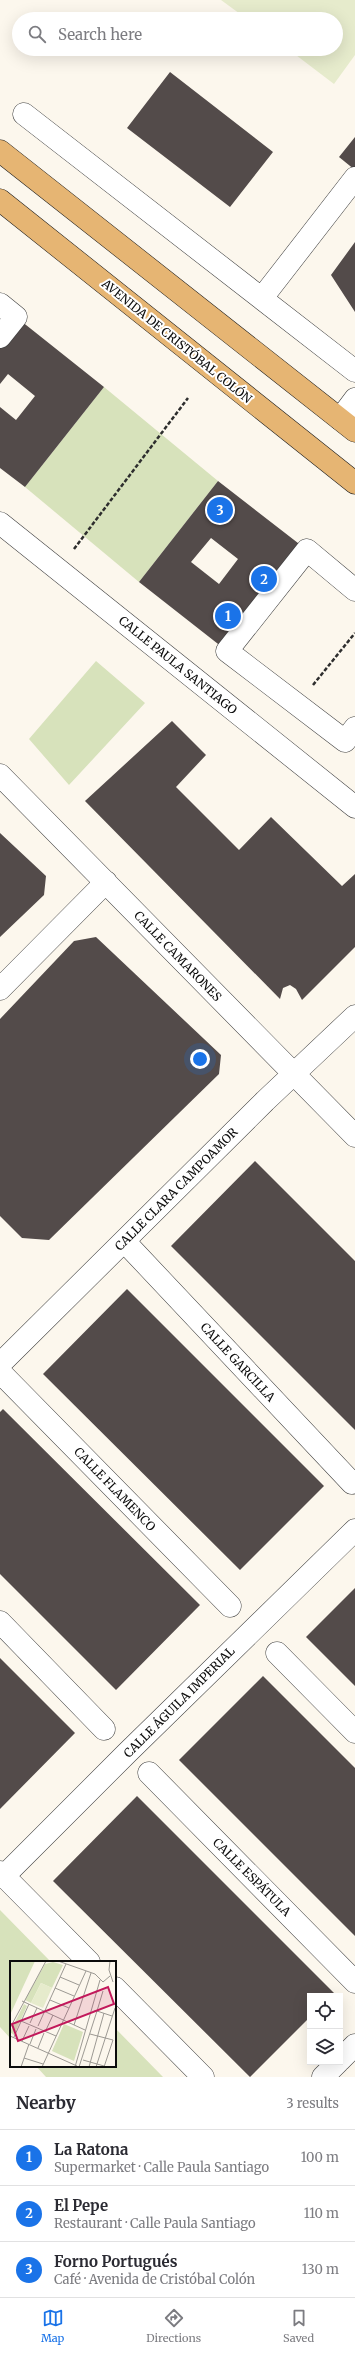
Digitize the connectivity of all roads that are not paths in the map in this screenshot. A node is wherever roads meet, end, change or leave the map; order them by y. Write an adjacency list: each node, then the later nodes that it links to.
1 (24, 114): 5 (street)
2 (0, 151): 10 (main road)
3 (355, 178): 5 (street)
4 (0, 200): 11 (main road, AVENIDA DE CRISTÓBAL COLÓN)
5 (262, 298): 8 (street)
6 (0, 304): 7 (street)
7 (0, 337)
8 (355, 371)
9 (355, 399): 10 (street)
10 (347, 425)
11 (355, 483)
12 (0, 523): 16 (street, CALLE PAULA SANTIAGO)
13 (355, 590): 14 (street)
14 (355, 728)
15 (0, 775): 17 (street, CALLE CAMARONES)
16 (355, 807)
17 (106, 882): 18 (street); 20 (street, CALLE CAMARONES)
18 (0, 989)
19 (355, 1016): 20 (street, CALLE CLARA CAMPOAMOR)
20 (294, 1073): 21 (street, CALLE CAMARONES); 22 (street, CALLE CLARA CAMPOAMOR)
21 (355, 1136)
22 (124, 1241): 23 (street, CALLE CLARA CAMPOAMOR); 25 (street, CALLE GARCILLA)
23 (0, 1364)
24 (0, 1372): 27 (street, CALLE FLAMENCO)
25 (352, 1483)
26 (355, 1530): 33 (street, CALLE ÁGUILA IMPERIAL)
27 (230, 1606)
28 (0, 1622): 30 (street)
29 (277, 1653): 31 (street)
30 (104, 1729)
31 (355, 1732)
32 (149, 1773): 35 (street, CALLE ESPÁTULA)
33 (2, 1874): 34 (street)
34 (88, 1961)
35 (355, 1982)
36 (116, 1989): 40 (street)
37 (355, 2045): 38 (street)
38 (343, 2057)
39 (335, 2065): 41 (street)
40 (203, 2077)
41 (323, 2077)

